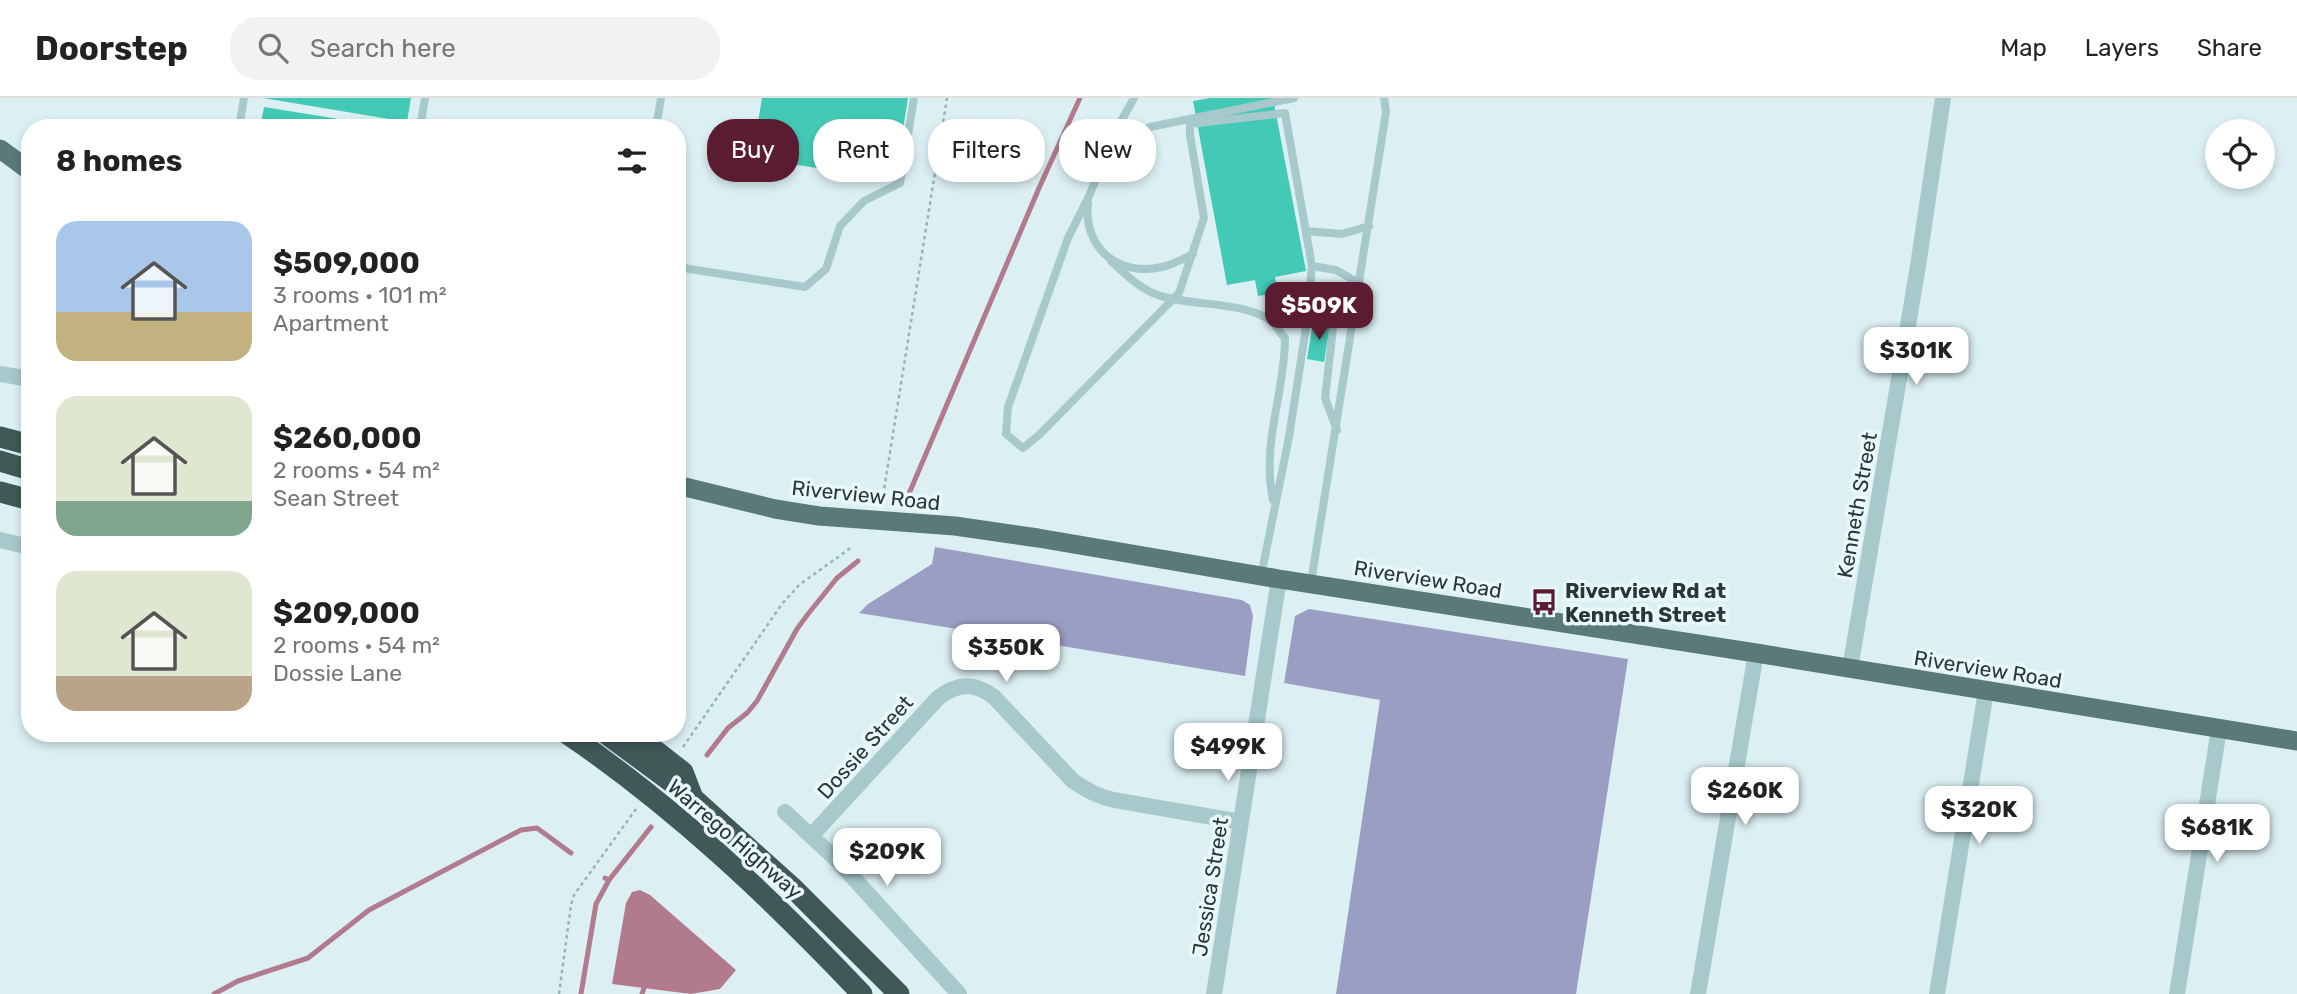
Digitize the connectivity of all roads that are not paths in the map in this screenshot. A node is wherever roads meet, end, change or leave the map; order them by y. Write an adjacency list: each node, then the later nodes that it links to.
1 (244, 98): 9 (lane)
2 (425, 98): 10 (lane)
3 (661, 98): 11 (lane)
4 (914, 98): 23 (lane)
5 (1134, 98): 12 (lane)
6 (1294, 98): 13 (lane)
7 (1384, 98): 18 (lane)
8 (1943, 98): 42 (street, Kenneth Street)
9 (240, 119)
10 (422, 119)
11 (658, 119)
12 (1124, 119)
13 (1156, 126)
14 (0, 149): 15 (main road)
15 (21, 164)
16 (1095, 182): 17 (lane)
17 (1089, 196): 21 (lane); 25 (lane)
18 (1369, 226): 19 (lane); 24 (lane)
19 (1306, 231): 20 (lane); 22 (lane)
20 (1193, 254): 21 (lane); 25 (lane)
21 (1111, 261): 25 (lane)
22 (1312, 266): 24 (lane); 36 (lane)
23 (686, 268)
24 (1359, 283): 28 (lane); 28 (lane)
25 (1174, 300): 36 (lane)
26 (0, 374): 27 (street)
27 (21, 378)
28 (1337, 430): 40 (lane)
29 (0, 436): 30 (highway)
30 (21, 442)
31 (0, 461): 32 (highway)
32 (21, 467)
33 (686, 487): 39 (main road, Riverview Road)
34 (0, 492): 35 (highway)
35 (21, 498)
36 (1274, 503): 39 (lane)
37 (0, 540): 38 (street)
38 (21, 545)
39 (1270, 577): 40 (main road, Riverview Road); 51 (street, Jessica Street)
40 (1311, 583): 41 (main road, Riverview Road)
41 (1756, 653): 42 (main road, Riverview Road); 57 (street)
42 (1850, 669): 43 (main road, Riverview Road)
43 (1986, 691): 44 (main road, Riverview Road); 58 (street)
44 (2220, 729): 45 (main road, Riverview Road); 59 (street)
45 (2297, 741)
46 (578, 742): 53 (highway, Warrego Highway)
47 (617, 742): 49 (highway, Warrego Highway)
48 (645, 742): 49 (highway)
49 (693, 798): 54 (highway, Warrego Highway)
50 (785, 812): 52 (street)
51 (1241, 821): 52 (street, Dossie Street); 56 (street, Jessica Street)
52 (812, 835): 55 (street)
53 (862, 994)
54 (900, 994)
55 (959, 994)
56 (1214, 994)
57 (1698, 994)
58 (1937, 994)
59 (2178, 994)

